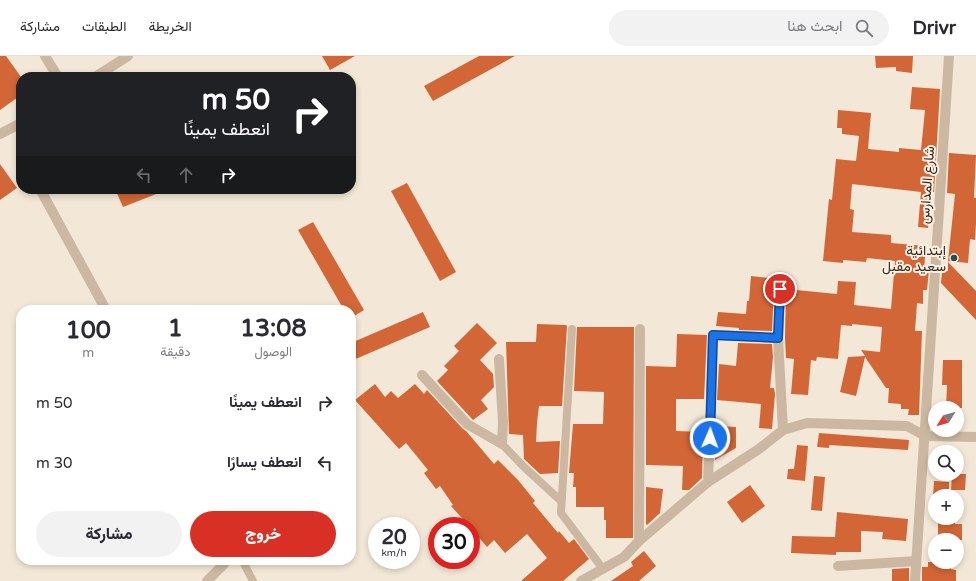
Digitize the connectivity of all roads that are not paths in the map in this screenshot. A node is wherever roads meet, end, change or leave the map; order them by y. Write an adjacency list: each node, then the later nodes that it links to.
1 (46, 56): 4 (street)
2 (128, 56): 5 (street)
3 (949, 56): 17 (street, شارع المدارس)
4 (55, 72)
5 (103, 72)
6 (16, 125): 7 (street)
7 (1, 131)
8 (43, 194): 10 (street)
9 (780, 289): 13 (street)
10 (103, 305)
11 (640, 329): 22 (street)
12 (572, 330): 21 (lane)
13 (778, 338): 16 (street); 20 (street)
14 (499, 359): 19 (street)
15 (422, 375): 19 (street)
16 (783, 430): 17 (street); 20 (street)
17 (925, 436): 18 (street); 23 (street, شارع المدارس)
18 (976, 437)
19 (502, 444): 21 (lane)
20 (708, 482): 22 (street)
21 (562, 501): 27 (lane)
22 (639, 541): 27 (street)
23 (916, 561): 26 (street); 31 (street, شارع المدارس)
24 (223, 565): 28 (street)
25 (245, 565): 29 (lane)
26 (838, 566)
27 (603, 569): 30 (street)
28 (208, 581)
29 (253, 581)
30 (581, 581)
31 (915, 581)

